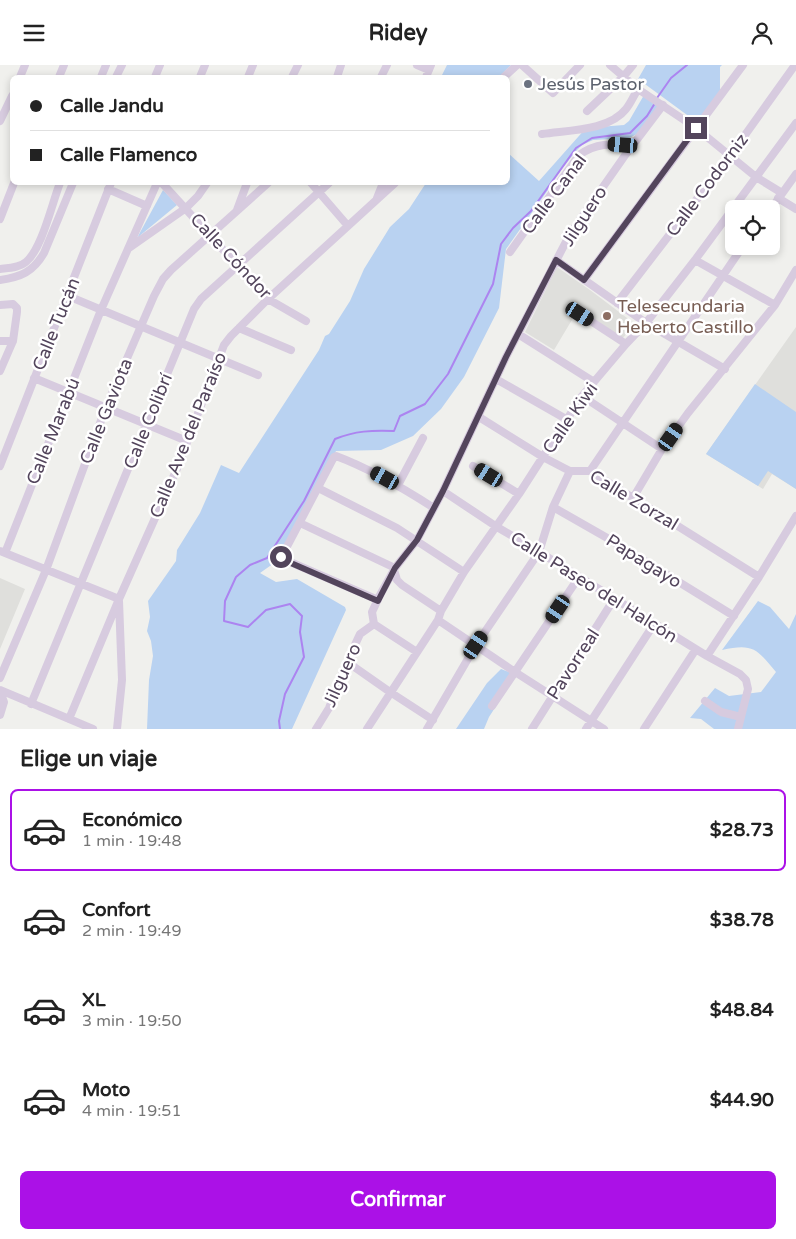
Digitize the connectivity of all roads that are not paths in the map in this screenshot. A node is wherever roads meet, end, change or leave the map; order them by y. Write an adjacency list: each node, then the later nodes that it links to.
1 (417, 65): 9 (street)
2 (517, 65): 10 (street)
3 (522, 65): 4 (street)
4 (580, 65)
5 (610, 65): 11 (street)
6 (633, 65): 11 (street)
7 (742, 65): 18 (street)
8 (795, 65): 21 (street, Calle Codorniz)
9 (429, 71)
10 (506, 75)
11 (624, 76): 12 (street); 15 (street)
12 (638, 89): 14 (street); 19 (street)
13 (10, 101): 16 (street)
14 (661, 103): 18 (street); 20 (street, Jilguero)
15 (587, 111)
16 (0, 121)
17 (796, 123): 23 (street, Calle Kiwi)
18 (696, 128): 21 (street); 58 (street)
19 (542, 135)
20 (633, 146): 49 (street, Calle Canal); 51 (street, Jilguero)
21 (730, 156): 23 (street); 61 (street, Calle Codorniz)
22 (796, 174): 38 (street)
23 (756, 177): 38 (street); 52 (street, Calle Kiwi)
24 (13, 185): 45 (street)
25 (59, 185): 54 (street)
26 (72, 185): 57 (street)
27 (156, 185): 41 (street, Calle Marabú)
28 (164, 185): 42 (street, Calle Cóndor)
29 (206, 185): 42 (street)
30 (246, 185): 44 (street)
31 (266, 185): 44 (street, Calle Gaviota)
32 (312, 185): 37 (street)
33 (327, 185): 37 (street, Calle Colibrí)
34 (382, 185): 39 (street)
35 (393, 185): 39 (street, Calle Ave del Paraíso)
36 (109, 186): 41 (street); 59 (street, Calle Tucán)
37 (319, 192): 46 (street); 53 (street, Calle Colibrí)
38 (780, 196): 40 (street); 43 (street)
39 (376, 200): 46 (street, Calle Ave del Paraíso)
40 (777, 200)
41 (147, 206): 48 (street, Calle Marabú)
42 (186, 208): 47 (street, Calle Cóndor); 48 (street)
43 (796, 209)
44 (236, 212): 47 (street, Calle Gaviota)
45 (0, 219)
46 (348, 226): 60 (street, Calle Ave del Paraíso)
47 (209, 236): 53 (street, Calle Cóndor); 68 (street, Calle Gaviota)
48 (128, 249): 64 (street, Calle Marabú)
49 (510, 252)
50 (736, 255): 56 (street)
51 (556, 260): 58 (street); 70 (street, Jilguero)
52 (695, 261): 56 (street); 67 (street, Calle Kiwi)
53 (238, 266): 60 (street, Calle Cóndor); 73 (street, Calle Colibrí)
54 (0, 269)
55 (796, 270): 63 (street)
56 (722, 275): 63 (street); 74 (street)
57 (0, 280)
58 (584, 280): 61 (street)
59 (68, 295): 64 (street); 81 (street, Calle Tucán)
60 (268, 299): 66 (street, Calle Cóndor); 69 (street, Calle Ave del Paraíso)
61 (617, 303): 67 (street)
62 (0, 305): 72 (street)
63 (775, 305): 78 (street)
64 (101, 310): 68 (street); 84 (street, Calle Marabú)
65 (580, 314): 75 (street)
66 (306, 321)
67 (646, 323): 74 (street); 75 (street, Calle Kiwi)
68 (141, 326): 73 (street); 86 (street, Calle Gaviota)
69 (239, 328): 76 (street); 77 (street, Calle Ave del Paraíso)
70 (518, 334): 82 (street, Jilguero); 83 (street)
71 (0, 341): 72 (street)
72 (13, 341): 79 (street)
73 (180, 341): 77 (street); 90 (street, Calle Colibrí)
74 (678, 341): 78 (street); 89 (street)
75 (626, 344): 83 (street, Calle Kiwi)
76 (291, 351)
77 (219, 357): 80 (street); 92 (street, Calle Ave del Paraíso)
78 (725, 369): 93 (street)
79 (0, 371)
80 (258, 375)
81 (34, 378): 84 (street); 95 (street, Calle Tucán)
82 (496, 379): 87 (street, Jilguero); 88 (street)
83 (594, 382): 85 (street, Calle Kiwi)
84 (68, 392): 86 (street); 111 (street, Calle Marabú)
85 (582, 396): 88 (street, Calle Kiwi); 89 (street)
86 (106, 407): 90 (street); 113 (street, Calle Gaviota)
87 (479, 417): 94 (street, Calle Zorzal); 101 (street, Jilguero)
88 (566, 419): 94 (street, Calle Kiwi)
89 (623, 423): 93 (street); 98 (street)
90 (147, 424): 92 (street); 117 (street, Calle Colibrí)
91 (423, 438): 99 (street)
92 (187, 441): 120 (street, Calle Ave del Paraíso)
93 (662, 449): 103 (street)
94 (542, 457): 97 (street, Calle Zorzal); 102 (street, Calle Kiwi)
95 (0, 466)
96 (474, 466): 102 (street)
97 (570, 471): 98 (street, Calle Zorzal); 104 (street)
98 (590, 471): 103 (street, Calle Zorzal)
99 (398, 485): 100 (street); 105 (street)
100 (318, 488): 107 (street); 109 (street)
101 (443, 491): 105 (street, Jilguero); 108 (street, Calle Paseo del Halcón)
102 (519, 494): 108 (street, Calle Kiwi)
103 (633, 498): 116 (street, Calle Zorzal)
104 (553, 507): 110 (street); 123 (street, Papagayo)
105 (434, 509): 109 (street, Jilguero)
106 (796, 516): 116 (street)
107 (300, 523): 112 (street); 119 (street)
108 (497, 527): 110 (street, Calle Paseo del Halcón); 114 (street, Calle Kiwi)
109 (417, 540): 112 (street, Jilguero); 114 (street)
110 (539, 551): 115 (street, Calle Paseo del Halcón); 127 (street)
111 (2, 552): 113 (street)
112 (394, 569): 118 (street); 119 (street, Jilguero)
113 (46, 570): 117 (street); 133 (street, Calle Gaviota)
114 (464, 572): 122 (street, Calle Kiwi)
115 (579, 577): 121 (street, Calle Paseo del Halcón); 132 (street)
116 (759, 577): 123 (street)
117 (80, 584): 120 (street); 138 (street, Calle Colibrí)
118 (404, 587): 119 (street); 122 (street)
119 (379, 598): 125 (street, Jilguero)
120 (119, 599): 142 (street, Calle Ave del Paraíso); 146 (street)
121 (614, 599): 126 (street, Calle Paseo del Halcón); 136 (street, Pavorreal)
122 (441, 611): 124 (street, Calle Kiwi)
123 (734, 616): 130 (street)
124 (438, 620): 127 (street); 129 (street, Calle Kiwi)
125 (374, 624): 129 (street); 131 (street, Jilguero)
126 (654, 624): 128 (street, Calle Paseo del Halcón); 144 (street)
127 (476, 645): 132 (street); 143 (street)
128 (696, 649): 130 (street, Calle Paseo del Halcón); 153 (street)
129 (417, 652): 135 (street, Calle Kiwi)
130 (707, 656): 141 (street, Calle Paseo del Halcón)
131 (350, 663): 135 (street); 147 (street, Jilguero)
132 (515, 672): 136 (street); 139 (street)
133 (0, 678)
134 (0, 691): 138 (street); 140 (street)
135 (390, 692): 143 (street); 148 (street, Calle Kiwi)
136 (552, 695): 144 (street); 150 (street, Pavorreal)
137 (705, 701): 141 (street)
138 (31, 704): 142 (street)
139 (492, 706)
140 (0, 715)
141 (741, 717): 154 (street)
142 (69, 719): 145 (street)
143 (433, 719): 149 (street)
144 (591, 721): 151 (street); 152 (street)
145 (93, 729)
146 (117, 729)
147 (316, 729)
148 (368, 729)
149 (427, 729)
150 (532, 729)
151 (586, 729)
152 (604, 729)
153 (644, 729)
154 (738, 729)

